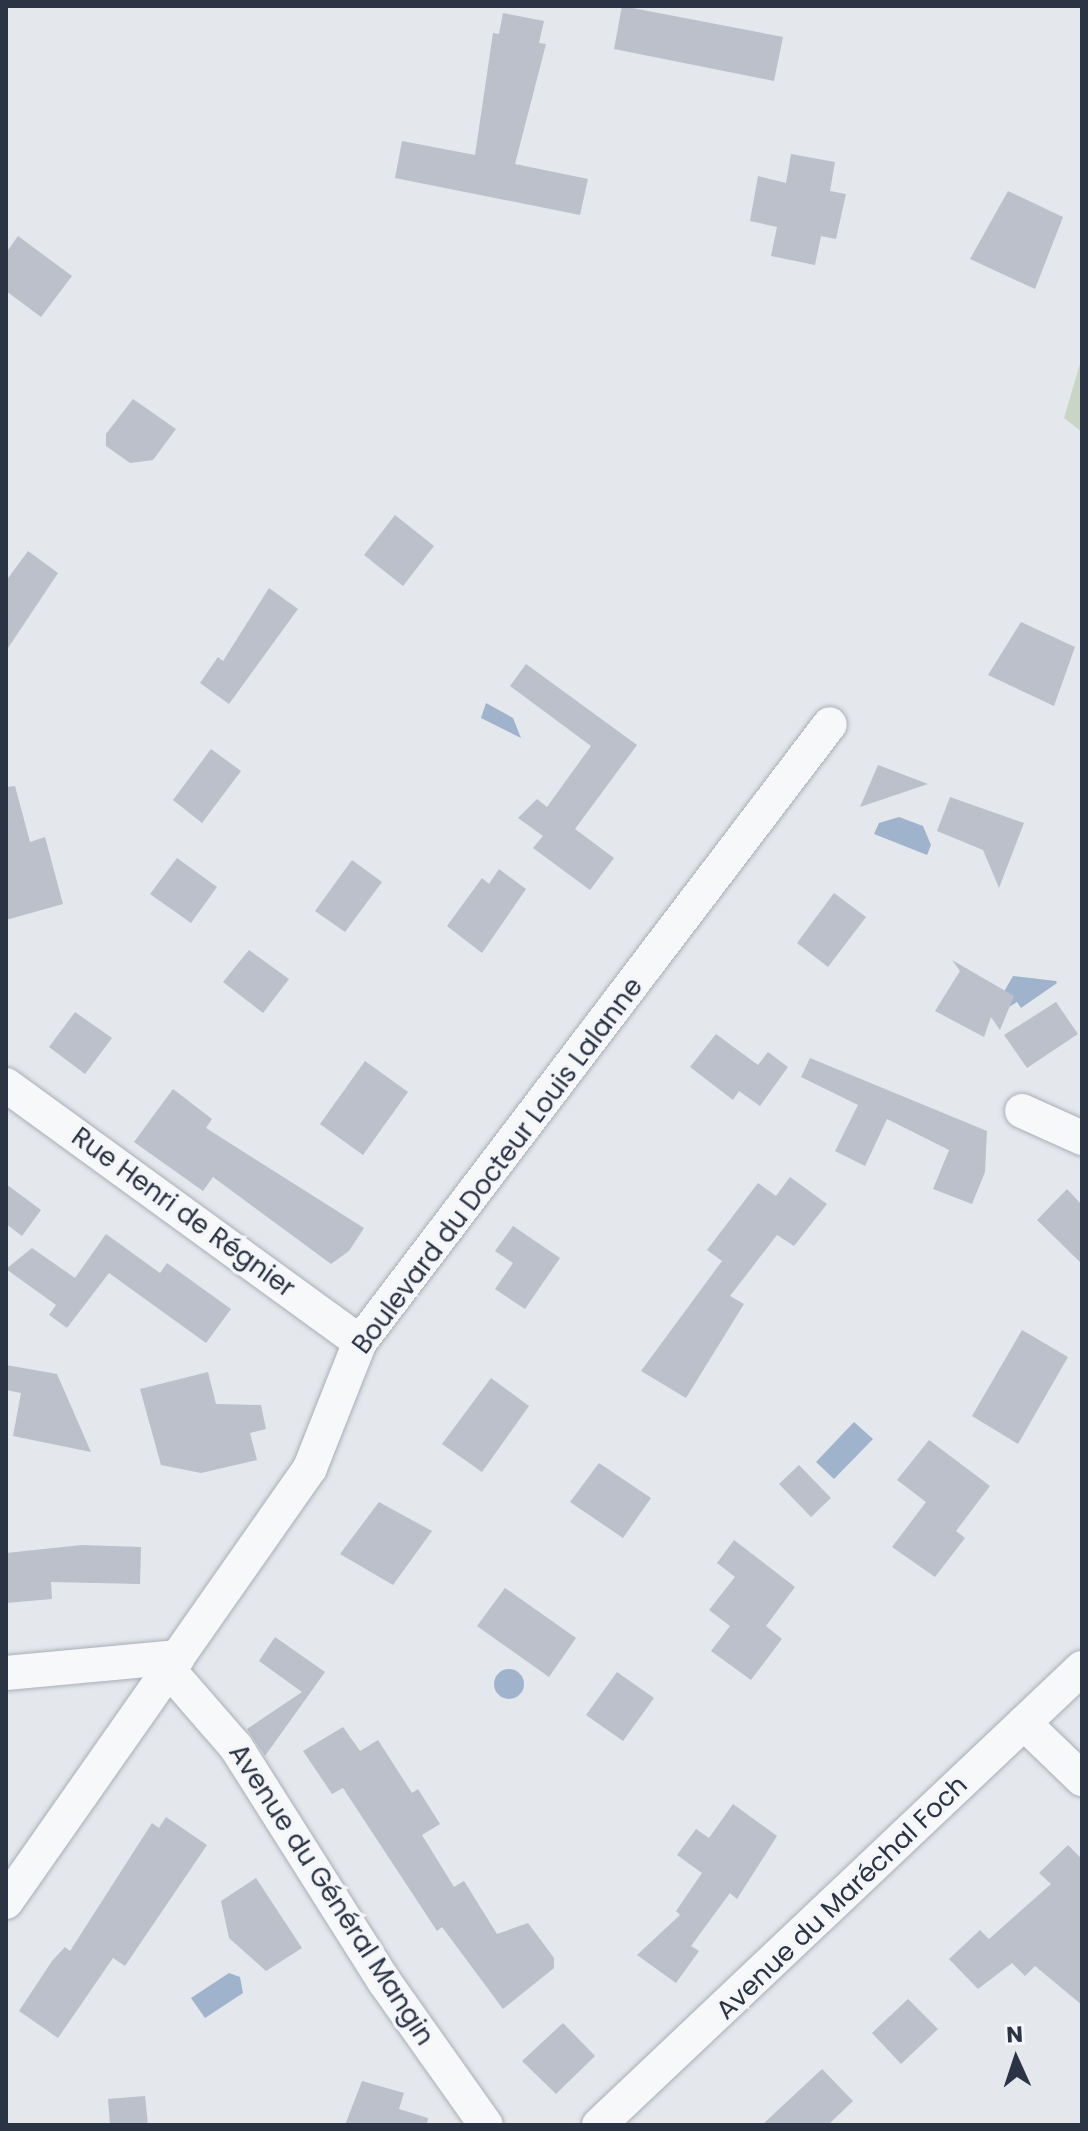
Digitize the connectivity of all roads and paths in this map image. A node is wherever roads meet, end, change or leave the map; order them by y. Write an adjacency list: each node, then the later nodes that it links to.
1 (830, 724): 5 (street, Boulevard du Docteur Louis Lalanne)
2 (6, 1085): 5 (street, Rue Henri de Régnier)
3 (1022, 1111): 4 (street)
4 (1082, 1138)
5 (360, 1342): 6 (street, Boulevard du Docteur Louis Lalanne)
6 (174, 1663): 8 (street); 11 (street, Boulevard du Docteur Louis Lalanne); 12 (street, Avenue du Général Mangin)
7 (1082, 1668): 9 (street, Avenue du Maréchal Foch)
8 (6, 1673)
9 (1024, 1723): 10 (street); 13 (street, Avenue du Maréchal Foch)
10 (1082, 1779)
11 (6, 1902)
12 (486, 2125)
13 (599, 2125)

